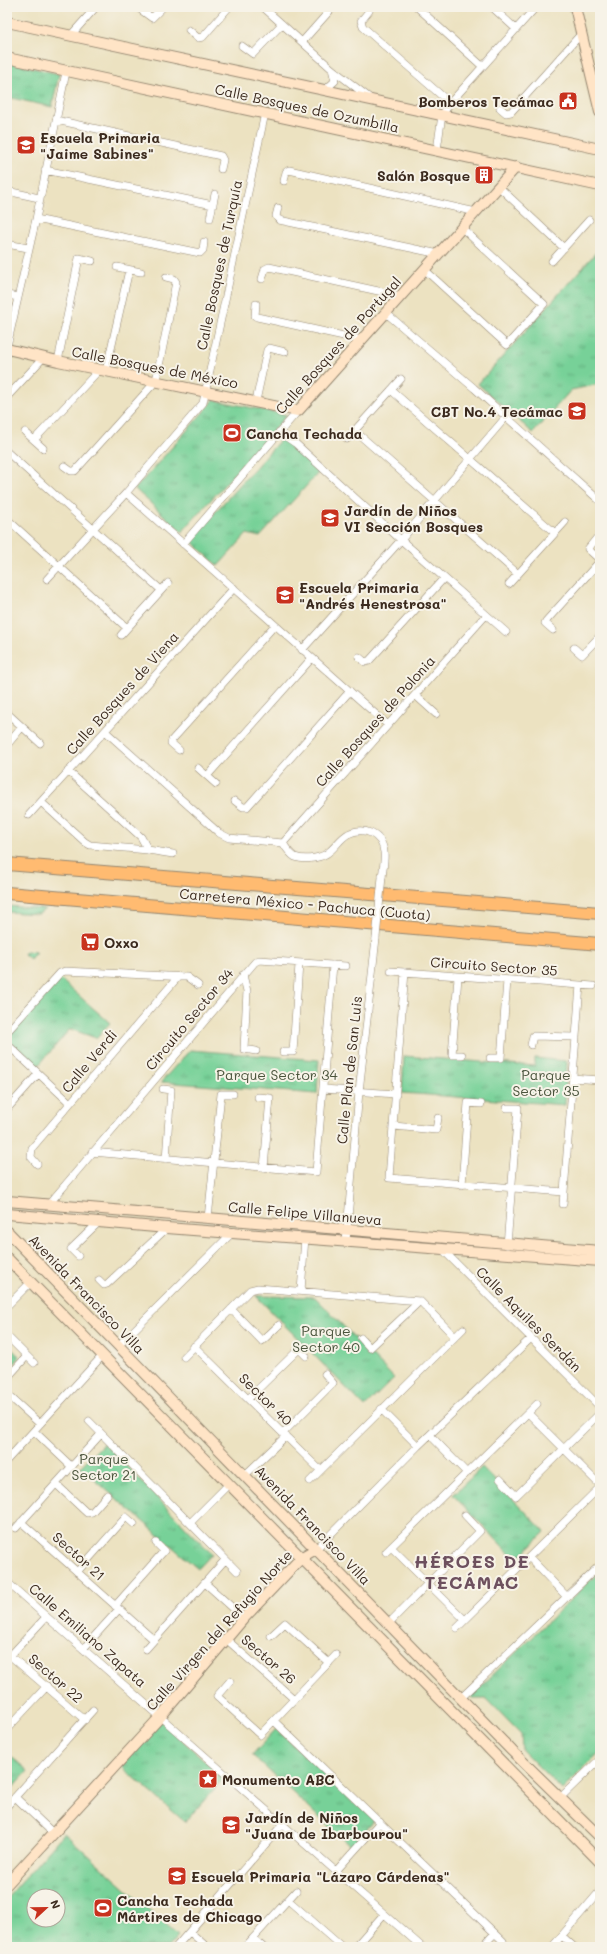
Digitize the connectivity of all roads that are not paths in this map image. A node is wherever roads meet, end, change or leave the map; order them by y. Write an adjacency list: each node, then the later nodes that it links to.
1 (96, 7): 17 (street)
2 (163, 7): 10 (street)
3 (229, 7): 15 (street)
4 (263, 7): 13 (street)
5 (333, 7): 18 (street)
6 (417, 7): 21 (street)
7 (492, 7): 14 (street)
8 (536, 7): 14 (street)
9 (576, 7): 16 (street)
10 (141, 10)
11 (369, 12): 26 (street)
12 (7, 22): 17 (street, Calle Bosques de Ozumbilla)
13 (282, 24): 18 (street); 19 (street)
14 (516, 29): 21 (street)
15 (189, 30)
16 (581, 34): 27 (street); 28 (street)
17 (71, 35): 24 (street, Calle Bosques de Ozumbilla)
18 (302, 42): 22 (street)
19 (242, 46)
20 (7, 58): 23 (street, Calle Bosques de Ozumbilla)
21 (482, 66): 26 (street)
22 (332, 69): 24 (street); 25 (street)
23 (66, 72): 29 (street, Calle Bosques de Ozumbilla); 31 (street)
24 (325, 90): 25 (street, Calle Bosques de Ozumbilla)
25 (372, 99): 30 (street, Calle Bosques de Ozumbilla)
26 (450, 103): 30 (street)
27 (500, 108)
28 (600, 112)
29 (264, 113): 33 (street, Calle Bosques de Ozumbilla); 77 (street, Calle Bosques de Turquía)
30 (442, 115): 32 (street, Calle Bosques de Ozumbilla); 33 (street)
31 (56, 120): 35 (street); 36 (street)
32 (600, 149)
33 (437, 150): 34 (street, Calle Bosques de Ozumbilla)
34 (516, 167): 38 (street, Calle Bosques de Ozumbilla); 39 (street, Calle Bosques de Portugal)
35 (45, 170): 42 (street); 43 (street)
36 (221, 170)
37 (284, 181): 45 (street)
38 (600, 186)
39 (499, 187): 45 (street, Calle Bosques de Portugal); 53 (street)
40 (7, 192): 42 (street)
41 (215, 194): 43 (street)
42 (39, 198): 47 (street)
43 (213, 205): 46 (street)
44 (278, 208): 54 (street)
45 (476, 212): 49 (street, Calle Bosques de Portugal)
46 (210, 218)
47 (36, 219): 50 (street); 52 (street)
48 (589, 220): 53 (street)
49 (462, 228): 54 (street, Calle Bosques de Portugal); 59 (street)
50 (204, 242)
51 (7, 244): 52 (street)
52 (28, 248): 65 (street)
53 (564, 248): 56 (street)
54 (439, 254): 59 (street, Calle Bosques de Portugal)
55 (92, 261): 72 (street)
56 (552, 261)
57 (117, 267): 58 (street)
58 (129, 270): 60 (street); 73 (street)
59 (425, 270): 64 (street, Calle Bosques de Portugal)
60 (141, 272)
61 (166, 277): 75 (street)
62 (262, 279): 64 (street)
63 (7, 295): 65 (street)
64 (401, 296): 67 (street, Calle Bosques de Portugal)
65 (18, 298): 69 (street)
66 (256, 304): 68 (street)
67 (386, 313): 68 (street, Calle Bosques de Portugal); 81 (street)
68 (362, 340): 80 (street, Calle Bosques de Portugal)
69 (7, 347): 71 (street, Calle Bosques de México)
70 (285, 352): 79 (street)
71 (43, 358): 72 (street, Calle Bosques de México); 78 (street)
72 (58, 361): 73 (street, Calle Bosques de México)
73 (103, 371): 75 (street, Calle Bosques de México); 86 (street)
74 (401, 380): 76 (street)
75 (156, 381): 77 (street, Calle Bosques de México); 90 (street)
76 (391, 390): 82 (street); 89 (street)
77 (206, 391): 79 (street, Calle Bosques de México); 91 (street, Calle Bosques de Turquía)
78 (7, 396)
79 (256, 401): 80 (street, Calle Bosques de México)
80 (298, 411): 84 (street, Calle Bosques de Portugal)
81 (506, 417): 89 (street); 93 (street)
82 (355, 431): 85 (street); 92 (street)
83 (25, 432): 86 (street)
84 (280, 432): 99 (street); 100 (street, Calle Bosques de Portugal)
85 (347, 439)
86 (34, 440): 87 (street)
87 (43, 448)
88 (7, 452): 96 (street)
89 (471, 458): 92 (street); 97 (street)
90 (64, 466)
91 (126, 493): 96 (street, Calle Bosques de Turquía); 100 (street)
92 (435, 501): 99 (street); 103 (street)
93 (600, 501)
94 (7, 519): 102 (street)
95 (565, 522): 97 (street)
96 (93, 529): 102 (street, Calle Bosques de Turquía); 109 (street)
97 (555, 533): 103 (street)
98 (600, 534): 101 (street)
99 (401, 540): 104 (street); 118 (street)
100 (183, 544): 108 (street)
101 (600, 561): 113 (street)
102 (60, 566): 105 (street, Calle Bosques de Turquía); 112 (street)
103 (518, 574): 107 (street)
104 (444, 578): 110 (street); 119 (street)
105 (47, 579)
106 (168, 583): 109 (street)
107 (509, 584)
108 (234, 588): 111 (street); 127 (street, Calle Bosques de Viena)
109 (161, 590): 112 (street)
110 (486, 616): 114 (street); 122 (street, Calle Bosques de Polonia)
111 (275, 625): 118 (street); 130 (street)
112 (127, 628): 115 (street)
113 (553, 630)
114 (506, 632)
115 (121, 635)
116 (600, 636): 117 (street)
117 (574, 648)
118 (302, 650): 120 (street)
119 (359, 657)
120 (312, 658): 121 (street); 133 (street)
121 (350, 691): 125 (street); 135 (street)
122 (415, 695): 124 (street); 125 (street, Calle Bosques de Polonia)
123 (7, 713): 126 (street)
124 (436, 714)
125 (388, 725): 138 (street, Calle Bosques de Polonia)
126 (22, 727): 128 (street); 129 (street)
127 (105, 731): 132 (street, Calle Bosques de Viena); 138 (street)
128 (40, 743)
129 (7, 745)
130 (179, 750)
131 (198, 768): 133 (street)
132 (68, 771): 136 (street, Calle Bosques de Viena); 139 (street)
133 (207, 776): 134 (street)
134 (216, 784)
135 (235, 801)
136 (41, 802): 137 (street, Calle Bosques de Viena); 139 (street)
137 (29, 815)
138 (283, 843): 170 (street, Calle Plan de San Luis, bridge)
139 (148, 850): 140 (street)
140 (173, 854)
141 (7, 864): 143 (highway, Carretera México - Pachuca (Cuota))
142 (7, 893): 144 (highway, Carretera México - Pachuca (Cuota))
143 (600, 913)
144 (600, 944)
145 (299, 964): 146 (street, Circuito Sector 34); 150 (street, Circuito Sector 34); 162 (street)
146 (334, 965): 147 (street, Circuito Sector 34); 169 (street)
147 (346, 966)
148 (391, 971): 149 (street, Circuito Sector 35)
149 (405, 972): 152 (street, Circuito Sector 35); 172 (street)
150 (243, 976): 161 (street); 180 (street, Circuito Sector 34)
151 (178, 977): 154 (street); 157 (street); 174 (street, Calle Verdi)
152 (458, 977): 153 (street, Circuito Sector 35); 163 (street)
153 (507, 981): 155 (street, Circuito Sector 35); 164 (street)
154 (198, 984)
155 (580, 985): 156 (street, Circuito Sector 35); 158 (street)
156 (593, 986)
157 (7, 1032)
158 (575, 1038): 160 (street); 166 (street)
159 (7, 1044): 165 (street)
160 (531, 1045)
161 (256, 1051)
162 (283, 1052)
163 (462, 1055)
164 (490, 1058)
165 (38, 1074): 174 (street); 177 (street)
166 (572, 1078): 167 (street); 187 (street)
167 (600, 1080)
168 (163, 1089): 181 (street)
169 (323, 1089): 170 (street); 184 (street)
170 (359, 1092): 172 (street); 197 (street, Calle Plan de San Luis)
171 (233, 1094): 182 (street)
172 (396, 1094): 179 (street)
173 (258, 1097): 184 (street)
174 (70, 1103): 183 (street, Calle Verdi)
175 (481, 1104): 185 (street)
176 (507, 1108): 186 (street)
177 (7, 1109)
178 (438, 1118): 179 (street)
179 (394, 1126): 185 (street)
180 (92, 1152): 181 (street); 189 (street, Circuito Sector 34)
181 (166, 1159): 182 (street)
182 (212, 1163): 184 (street); 192 (street)
183 (37, 1164)
184 (264, 1168)
185 (462, 1185): 186 (street)
186 (511, 1189): 187 (street); 199 (street)
187 (564, 1192): 190 (street)
188 (7, 1201): 189 (street, Calle Felipe Villanueva)
189 (49, 1204): 192 (street, Calle Felipe Villanueva)
190 (563, 1204)
191 (7, 1214): 193 (street, Calle Felipe Villanueva)
192 (208, 1218): 197 (street, Calle Felipe Villanueva)
193 (100, 1221): 194 (street, Calle Felipe Villanueva); 203 (street)
194 (167, 1228): 196 (street, Calle Felipe Villanueva); 206 (street)
195 (7, 1231): 218 (street, Avenida Francisco Villa)
196 (233, 1232): 198 (street, Calle Felipe Villanueva); 218 (street)
197 (347, 1236): 198 (street, Calle Felipe Villanueva); 200 (street, Calle Felipe Villanueva); 201 (street, Calle Felipe Villanueva)
198 (305, 1238): 208 (street)
199 (506, 1244): 201 (street, Calle Felipe Villanueva); 202 (street, Calle Felipe Villanueva)
200 (441, 1248): 201 (street, Calle Felipe Villanueva); 217 (street, Calle Aquiles Serdán)
201 (494, 1248): 205 (street, Calle Felipe Villanueva)
202 (600, 1251)
203 (78, 1256)
204 (7, 1258): 207 (street)
205 (600, 1261)
206 (99, 1280)
207 (32, 1282): 210 (street); 220 (street)
208 (301, 1291): 209 (street); 211 (street)
209 (420, 1300): 215 (street); 216 (street)
210 (7, 1306)
211 (231, 1309): 212 (street); 219 (street)
212 (279, 1325)
213 (463, 1329): 215 (street)
214 (7, 1336): 221 (street)
215 (455, 1337): 231 (street)
216 (361, 1338)
217 (530, 1339): 230 (street, Calle Aquiles Serdán); 239 (street, Calle Virgen del Refugio Norte)
218 (118, 1346): 246 (street, Avenida Francisco Villa)
219 (194, 1346): 222 (street); 228 (street, Sector 40)
220 (103, 1355): 235 (street); 250 (street)
221 (27, 1356): 224 (street); 226 (street)
222 (184, 1356)
223 (306, 1356): 228 (street)
224 (34, 1363)
225 (325, 1374): 238 (street)
226 (7, 1378)
227 (7, 1394): 235 (street)
228 (248, 1399): 238 (street, Sector 40)
229 (537, 1404): 232 (street)
230 (600, 1407)
231 (381, 1409): 240 (street); 244 (street)
232 (528, 1413): 241 (street); 245 (street)
233 (600, 1413): 241 (street)
234 (89, 1421): 237 (street)
235 (40, 1424): 236 (street)
236 (34, 1431): 242 (street); 243 (street)
237 (101, 1434): 243 (street); 255 (street)
238 (284, 1434): 244 (street, Sector 40); 246 (street)
239 (430, 1435): 240 (street, Calle Virgen del Refugio Norte); 245 (street)
240 (418, 1446): 259 (street, Calle Virgen del Refugio Norte)
241 (564, 1449): 247 (street); 251 (street)
242 (7, 1460)
243 (72, 1467): 249 (street)
244 (320, 1470): 248 (street)
245 (467, 1473): 268 (street)
246 (244, 1476): 259 (street, Avenida Francisco Villa)
247 (500, 1479)
248 (310, 1480)
249 (56, 1484): 252 (street); 254 (street)
250 (229, 1484): 255 (street); 260 (street)
251 (600, 1486): 261 (street)
252 (106, 1495)
253 (465, 1515): 268 (street)
254 (21, 1522): 257 (street); 265 (street, Sector 21)
255 (190, 1523): 262 (street)
256 (134, 1524): 265 (street)
257 (16, 1528)
258 (156, 1543): 270 (street)
259 (316, 1549): 260 (street, Calle Virgen del Refugio Norte); 274 (street, Avenida Francisco Villa)
260 (302, 1557): 272 (street, Calle Virgen del Refugio Norte); 301 (street)
261 (529, 1557): 269 (street); 273 (street)
262 (225, 1560): 264 (street); 267 (street)
263 (600, 1565): 269 (street)
264 (237, 1571)
265 (77, 1572): 270 (street, Sector 21)
266 (7, 1582): 271 (street, Calle Emiliano Zapata)
267 (205, 1583): 272 (street); 278 (street)
268 (428, 1583): 273 (street); 274 (street)
269 (567, 1597): 286 (street)
270 (117, 1607): 278 (street, Sector 21); 279 (street)
271 (46, 1617): 279 (street, Calle Emiliano Zapata); 281 (street, Sector 22)
272 (244, 1618): 277 (street, Calle Virgen del Refugio Norte)
273 (465, 1620): 275 (street)
274 (389, 1623): 286 (street, Avenida Francisco Villa)
275 (457, 1628)
276 (271, 1636): 283 (street)
277 (226, 1639): 287 (street, Sector 26); 289 (street, Calle Virgen del Refugio Norte)
278 (154, 1640): 280 (street)
279 (83, 1649): 289 (street, Calle Emiliano Zapata)
280 (146, 1649)
281 (9, 1654): 285 (street, Sector 22)
282 (336, 1655): 283 (street, Sector 26)
283 (328, 1663): 287 (street, Sector 26)
284 (230, 1681): 291 (street, Sector 26)
285 (47, 1686): 290 (street, Sector 22); 292 (street)
286 (461, 1698): 295 (street, Avenida Francisco Villa)
287 (294, 1699): 291 (street, Sector 26)
288 (93, 1710): 290 (street, Sector 22)
289 (161, 1716): 298 (street, Calle Emiliano Zapata); 299 (street, Calle Virgen del Refugio Norte)
290 (85, 1720): 294 (street, Sector 22)
291 (274, 1721): 297 (street)
292 (7, 1730)
293 (600, 1759): 295 (street)
294 (15, 1798): 296 (street, Sector 22); 299 (street)
295 (560, 1798): 300 (street, Avenida Francisco Villa)
296 (7, 1806)
297 (380, 1822): 302 (street); 309 (street)
298 (283, 1824): 302 (street, Calle Emiliano Zapata); 308 (street)
299 (53, 1833): 303 (street, Calle Virgen del Refugio Norte)
300 (600, 1838)
301 (600, 1862)
302 (336, 1871): 307 (street, Calle Emiliano Zapata)
303 (7, 1884)
304 (296, 1891): 306 (street)
305 (600, 1891): 310 (street)
306 (288, 1900): 311 (street); 317 (street)
307 (384, 1914): 318 (street); 319 (street, Calle Emiliano Zapata)
308 (190, 1932): 313 (street); 314 (street)
309 (494, 1934): 312 (street); 320 (street)
310 (562, 1936): 321 (street); 322 (street)
311 (253, 1938): 315 (street); 316 (street)
312 (503, 1941)
313 (176, 1947)
314 (207, 1947)
315 (245, 1947)
316 (263, 1947)
317 (342, 1947)
318 (355, 1947)
319 (422, 1947)
320 (482, 1947)
321 (552, 1947)
322 (574, 1947)

